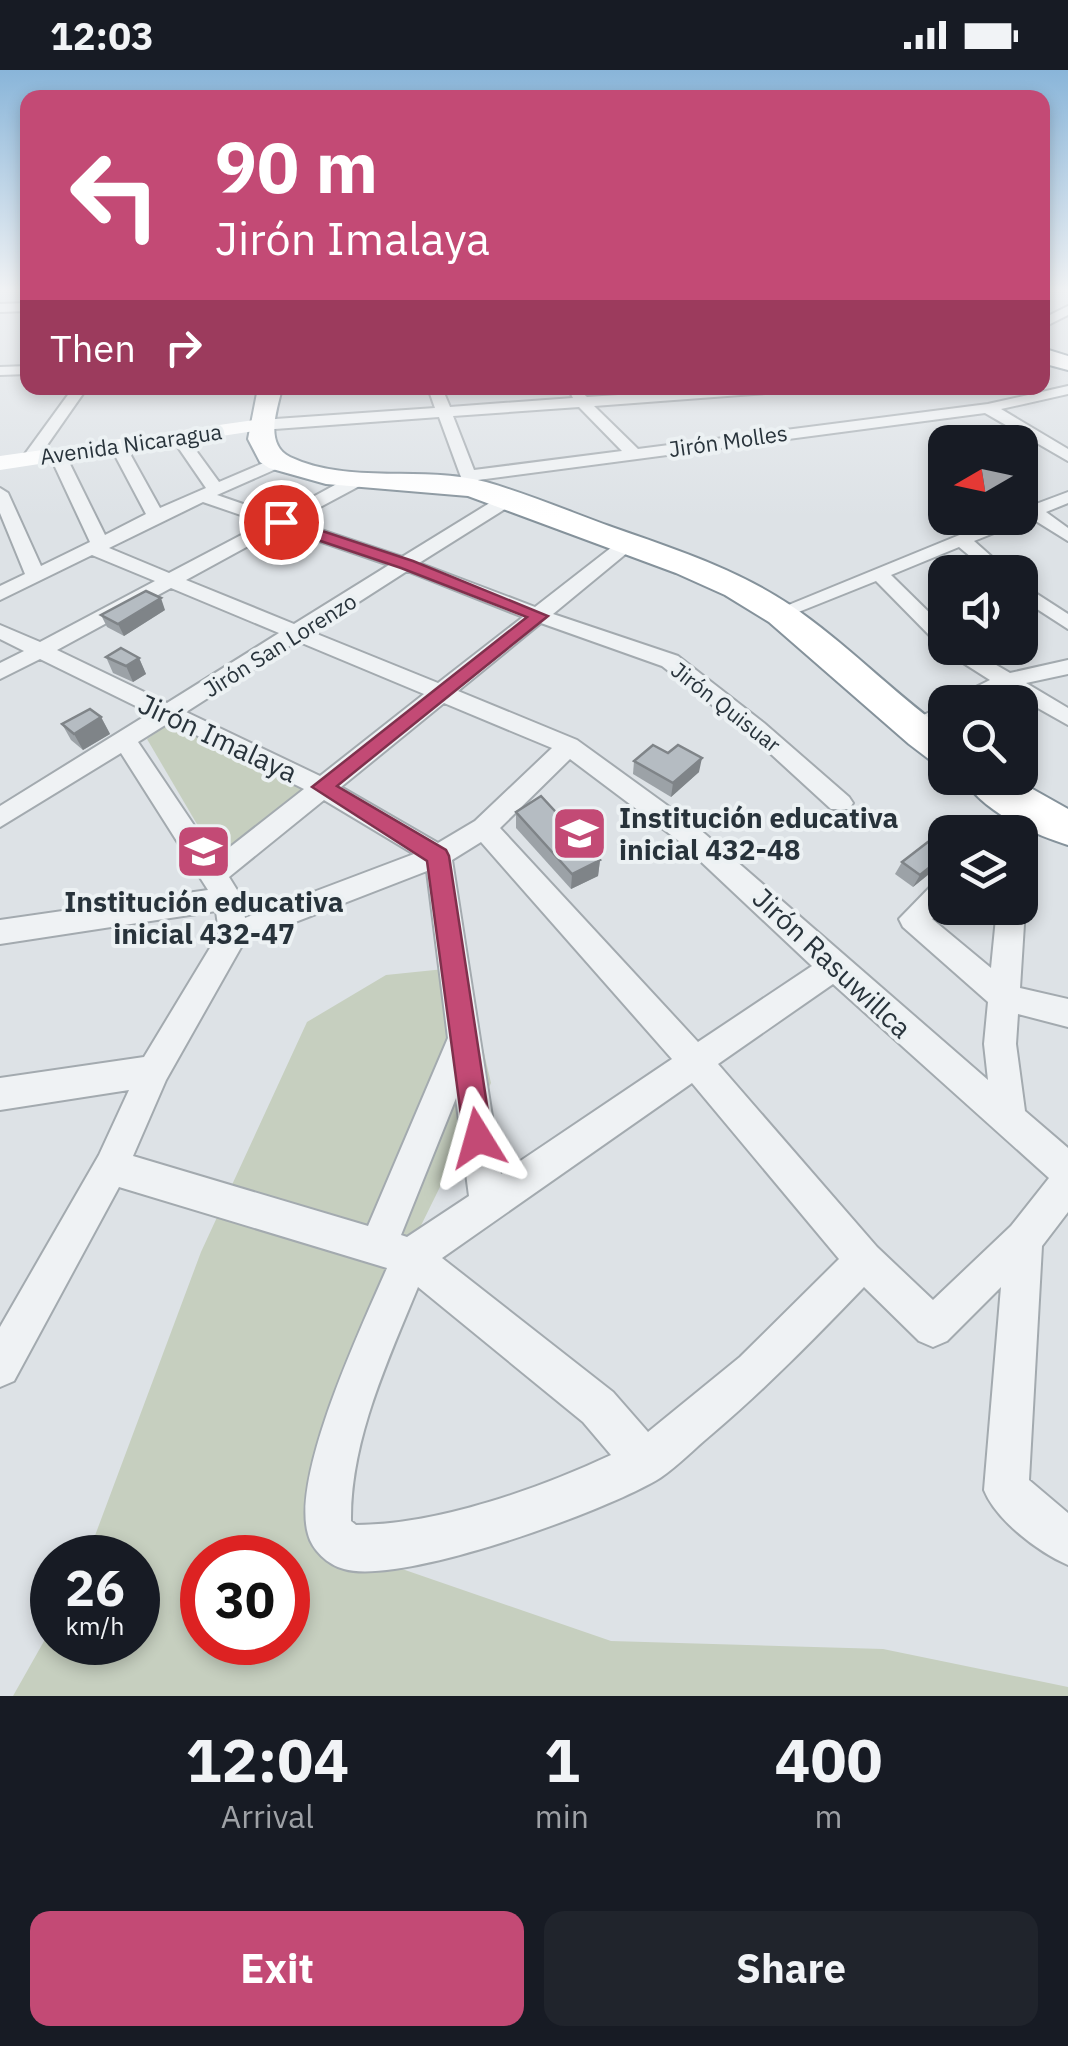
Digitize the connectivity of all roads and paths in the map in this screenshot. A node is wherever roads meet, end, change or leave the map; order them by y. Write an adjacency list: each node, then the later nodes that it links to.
1 (75, 395): 16 (street)
2 (268, 395): 10 (highway)
3 (437, 395): 8 (street)
4 (579, 395): 8 (street); 14 (street)
5 (731, 395): 9 (street)
6 (1046, 395): 7 (street, Jirón Molles)
7 (988, 408): 9 (street, Jirón Molles); 15 (street)
8 (442, 412): 10 (street); 20 (street)
9 (766, 423): 14 (street, Jirón Molles)
10 (261, 425): 11 (street, Avenida Nicaragua); 17 (highway)
11 (179, 437): 12 (street, Avenida Nicaragua); 22 (street)
12 (118, 446): 13 (street, Avenida Nicaragua); 26 (street)
13 (57, 454): 16 (street, Avenida Nicaragua); 33 (street)
14 (632, 454): 20 (street, Jirón Molles)
15 (1068, 456)
16 (30, 458): 18 (street, Avenida Nicaragua)
17 (279, 462): 19 (highway); 22 (street)
18 (0, 463)
19 (361, 478): 20 (highway); 27 (street)
20 (471, 482): 24 (highway)
21 (0, 492): 37 (street)
22 (209, 493): 26 (street); 27 (street, Jirón Quisuar)
23 (1068, 497): 25 (street)
24 (508, 500): 32 (highway); 35 (street, Jirón San Lorenzo)
25 (1038, 508)
26 (156, 516): 33 (street)
27 (281, 522): 35 (street, Jirón Quisuar); 38 (street)
28 (1038, 522): 30 (street)
29 (973, 535): 31 (street)
30 (1068, 536)
31 (961, 540): 34 (street); 36 (street)
32 (627, 544): 41 (highway); 42 (street)
33 (98, 548): 37 (street); 38 (street, Jirón Rasuwillca)
34 (979, 555)
35 (407, 564): 42 (street, Jirón Quisuar); 46 (street, Jirón San Lorenzo)
36 (878, 572): 41 (street); 43 (street)
37 (36, 577): 39 (street)
38 (171, 580): 46 (street, Jirón Rasuwillca); 47 (street)
39 (0, 594)
40 (1038, 602): 44 (street)
41 (779, 614): 57 (highway)
42 (539, 616): 53 (street); 63 (street, Jirón Quisuar)
43 (928, 623)
44 (1068, 623)
45 (0, 631): 47 (street, Jirón Imalaya)
46 (299, 634): 53 (street, Jirón Rasuwillca); 54 (street, Jirón San Lorenzo)
47 (40, 651): 50 (street); 54 (street, Jirón Imalaya)
48 (983, 665): 51 (street)
49 (1068, 667): 51 (street)
50 (0, 672)
51 (1009, 680): 52 (street); 55 (street)
52 (999, 685)
53 (440, 694): 60 (street, Jirón Rasuwillca); 61 (street)
54 (169, 715): 59 (street, Jirón San Lorenzo); 61 (street, Jirón Imalaya)
55 (1068, 718)
56 (928, 721): 57 (street)
57 (914, 728): 58 (highway)
58 (928, 738)
59 (126, 742): 65 (street, Jirón San Lorenzo); 70 (street)
60 (569, 746): 67 (street); 75 (street, Jirón Rasuwillca)
61 (322, 787): 69 (street, Jirón Imalaya); 70 (street)
62 (998, 795): 64 (highway)
63 (840, 803)
64 (1015, 815)
65 (0, 818)
66 (1038, 824): 68 (highway)
67 (484, 828): 69 (street); 79 (street)
68 (1068, 828)
69 (438, 856): 74 (street); 78 (street)
70 (220, 887): 73 (street); 74 (street)
71 (928, 905): 76 (street)
72 (1010, 925): 76 (street)
73 (0, 932)
74 (234, 934): 80 (street)
75 (834, 968): 79 (street); 82 (street, Jirón Rasuwillca)
76 (1004, 996): 77 (street); 82 (street)
77 (1068, 1014)
78 (464, 1037): 86 (street); 88 (street)
79 (697, 1064): 86 (street); 89 (street)
80 (154, 1071): 81 (street); 83 (street)
81 (0, 1094)
82 (1009, 1121): 84 (street, Jirón Rasuwillca)
83 (111, 1167): 88 (street); 90 (street)
84 (1068, 1171)
85 (1068, 1183): 87 (street)
86 (488, 1206): 88 (street)
87 (1024, 1239): 89 (street); 92 (street)
88 (395, 1252): 91 (street); 91 (street)
89 (864, 1260): 91 (street)
90 (0, 1367)
91 (645, 1462)
92 (1068, 1542)

